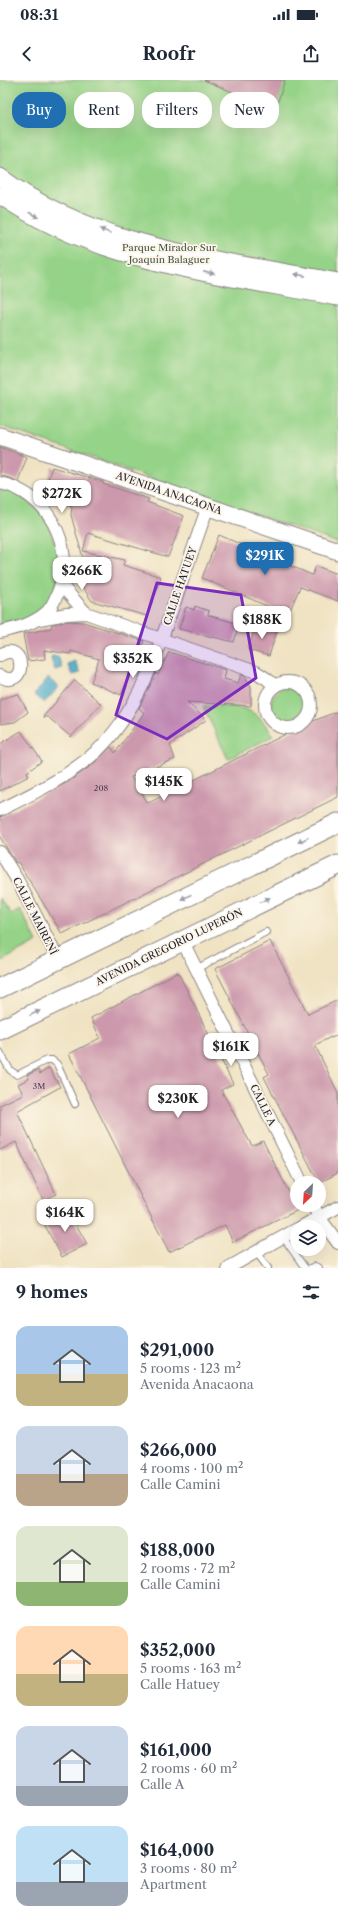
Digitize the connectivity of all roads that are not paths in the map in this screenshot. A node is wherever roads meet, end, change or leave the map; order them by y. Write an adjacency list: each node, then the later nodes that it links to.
1 (0, 177): 3 (street, one-way to 1)
2 (0, 195): 4 (street, one-way to 4)
3 (338, 282)
4 (338, 297)
5 (0, 436): 7 (street, AVENIDA ANACAONA)
6 (0, 483): 9 (street)
7 (208, 506): 8 (street, AVENIDA ANACAONA); 13 (street, CALLE HATUEY)
8 (338, 551)
9 (61, 585): 10 (street); 11 (street)
10 (86, 613): 11 (street); 13 (street)
11 (39, 619): 12 (street)
12 (0, 632): 14 (street)
13 (162, 638): 16 (street); 17 (street, CALLE HATUEY)
14 (3, 654): 15 (street)
15 (0, 676)
16 (275, 686)
17 (0, 810)
18 (338, 823): 23 (main road, one-way to 23)
19 (0, 852): 23 (street, CALLE MAIRENÍ)
20 (338, 865): 22 (main road, AVENIDA GREGORIO LUPERÓN, one-way to 20)
21 (266, 932): 24 (lane)
22 (182, 940): 24 (street, CALLE A); 26 (main road, AVENIDA GREGORIO LUPERÓN, one-way to 22)
23 (58, 959): 25 (main road)
24 (196, 969): 29 (street, CALLE A)
25 (0, 988)
26 (0, 1030)
27 (0, 1052): 28 (lane)
28 (75, 1104)
29 (299, 1176)
30 (338, 1207): 32 (street)
31 (316, 1212): 32 (street)
32 (319, 1217): 33 (street); 36 (street)
33 (314, 1220)
34 (290, 1233): 35 (street)
35 (283, 1237): 37 (street); 40 (lane)
36 (338, 1243)
37 (256, 1252): 38 (street); 39 (lane)
38 (228, 1268)
39 (268, 1268)
40 (305, 1268)
41 (310, 1268): 42 (lane)
42 (319, 1268)

